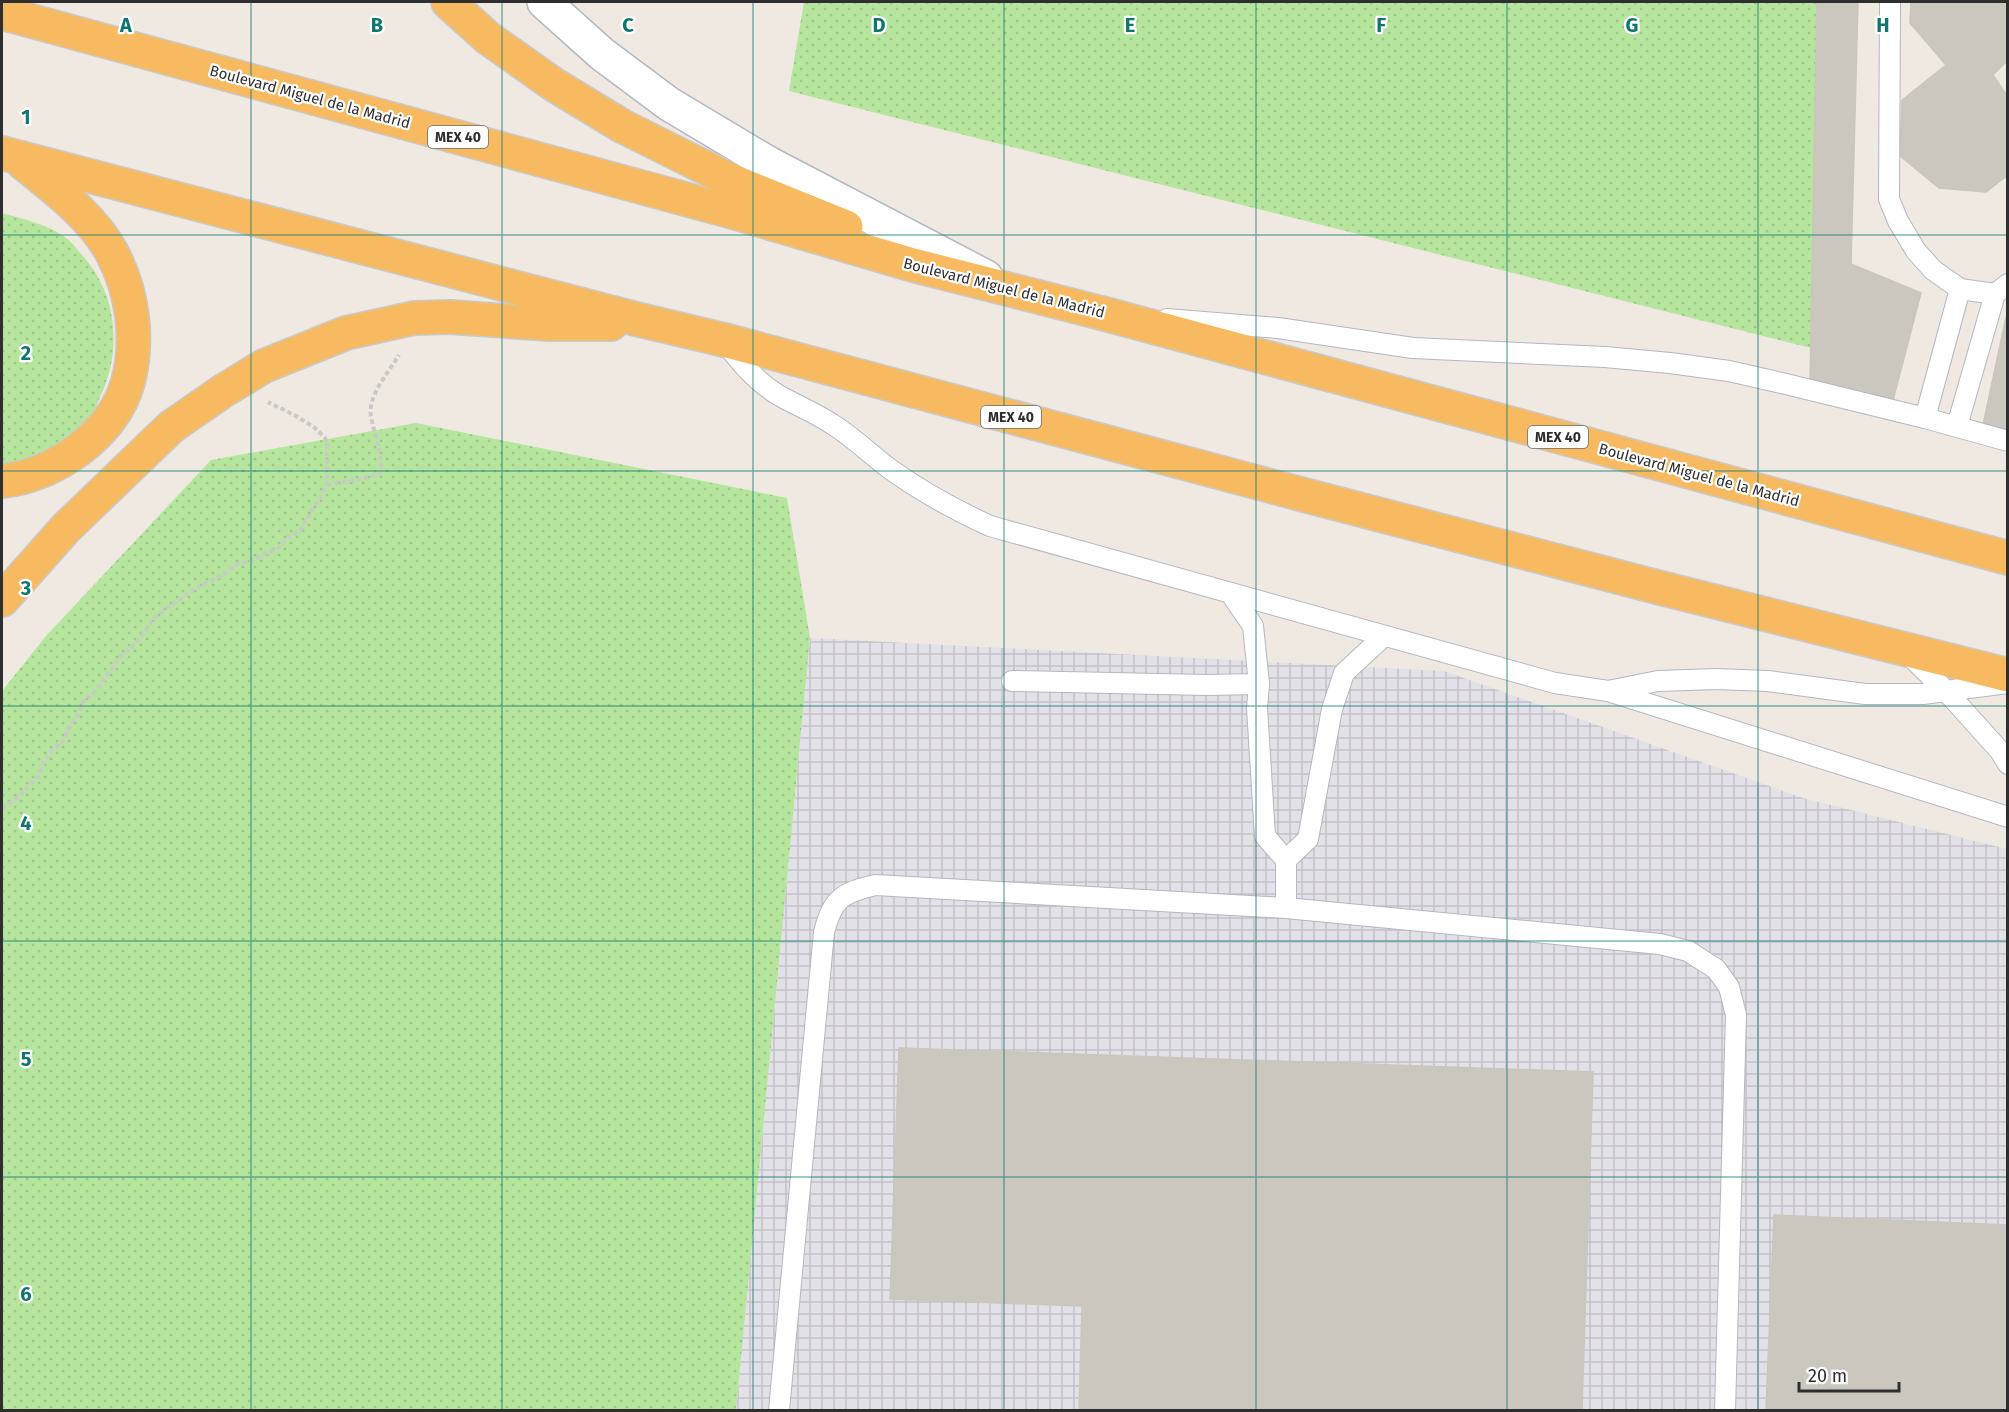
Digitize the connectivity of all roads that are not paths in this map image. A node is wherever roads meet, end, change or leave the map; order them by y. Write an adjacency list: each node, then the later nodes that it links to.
1 (448, 2): 6 (highway)
2 (1890, 2): 8 (lane)
3 (561, 5): 7 (street)
4 (2, 13): 6 (highway, Boulevard Miguel de la Madrid / MEX 40)
5 (8, 155): 11 (highway, MEX 40); 16 (highway)
6 (913, 265): 7 (highway, Boulevard Miguel de la Madrid / MEX 40)
7 (1009, 289): 10 (highway, Boulevard Miguel de la Madrid / MEX 40)
8 (1960, 289): 9 (lane); 13 (lane)
9 (2001, 289): 14 (lane)
10 (1109, 315): 13 (lane); 17 (highway, Boulevard Miguel de la Madrid / MEX 40)
11 (636, 319): 12 (highway, MEX 40); 19 (highway)
12 (724, 340): 18 (lane); 21 (highway, MEX 40)
13 (1925, 418): 14 (lane)
14 (1957, 426): 15 (lane)
15 (2007, 441)
16 (2, 481)
17 (2007, 558)
18 (1230, 594): 20 (lane); 25 (lane)
19 (2, 600)
20 (1384, 636): 26 (lane); 30 (lane)
21 (1903, 649): 22 (highway, MEX 40); 27 (lane)
22 (2007, 675)
23 (1012, 681): 25 (lane)
24 (2007, 682): 27 (lane)
25 (1259, 684): 30 (lane)
26 (1608, 691): 27 (lane); 29 (lane)
27 (1946, 692): 28 (lane)
28 (2007, 764)
29 (2007, 818)
30 (1286, 860): 31 (lane)
31 (1286, 908): 32 (lane); 33 (lane)
32 (779, 1410)
33 (1725, 1410)

